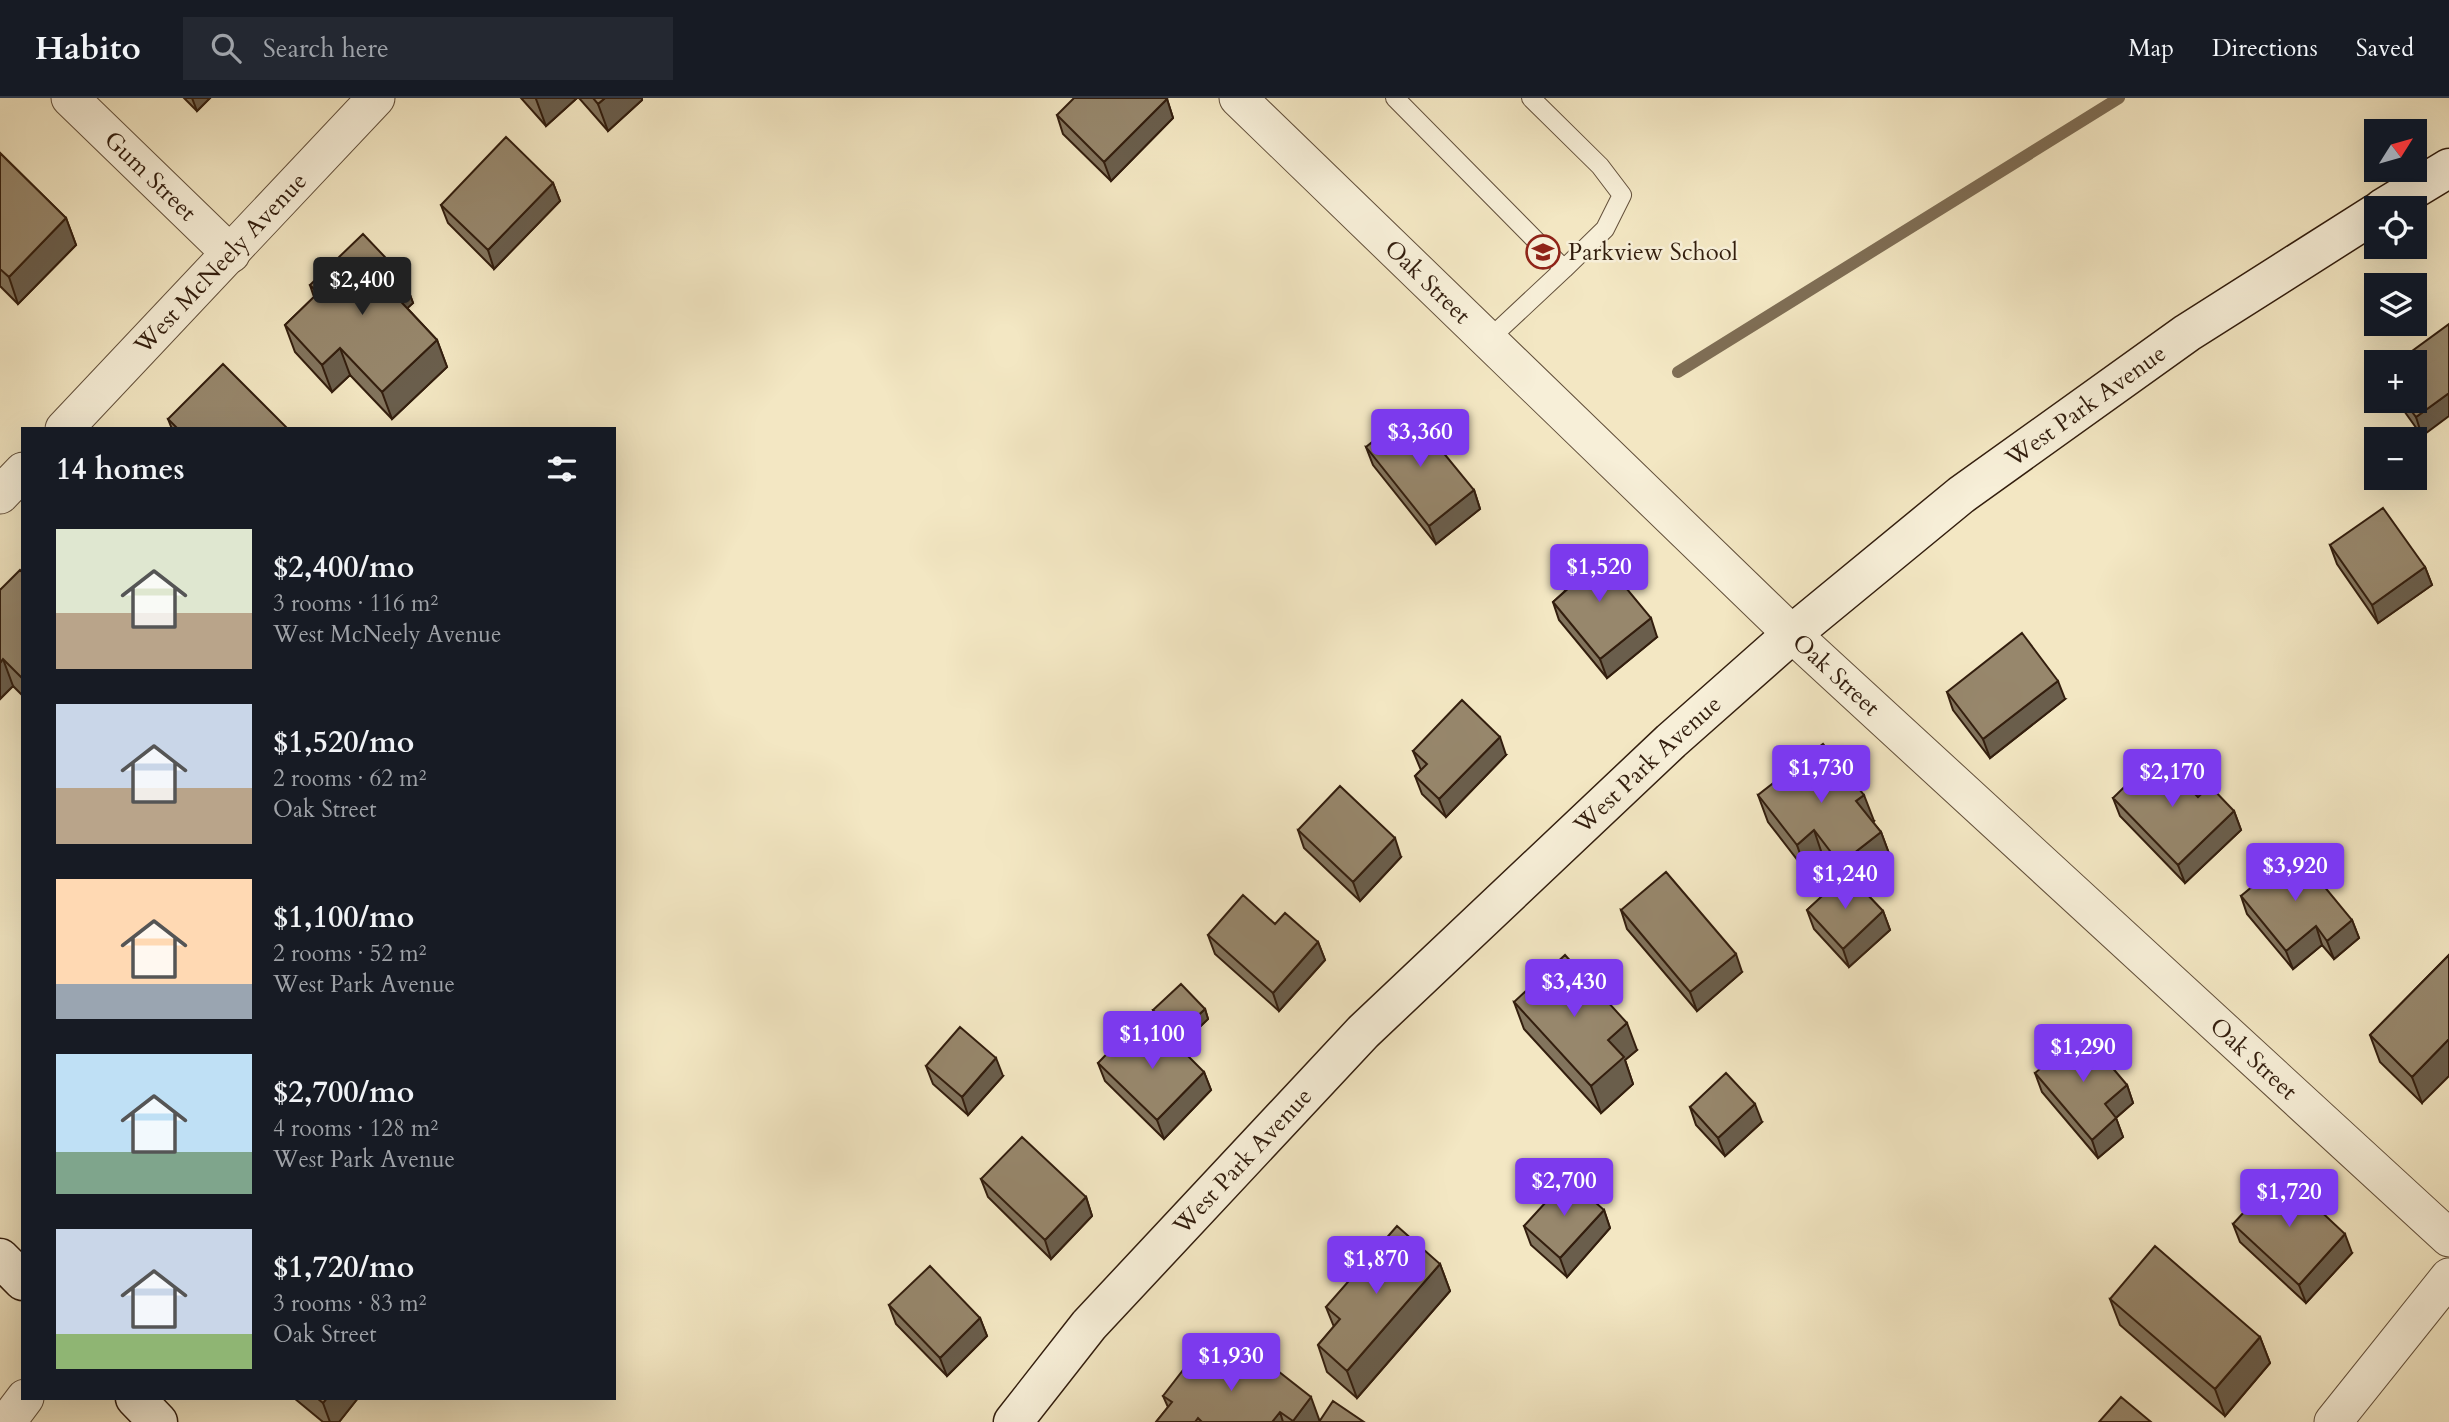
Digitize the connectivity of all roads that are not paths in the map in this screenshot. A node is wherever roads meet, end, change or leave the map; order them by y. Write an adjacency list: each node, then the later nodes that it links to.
1 (70, 98): 9 (street, Gum Street)
2 (376, 98): 9 (street, West McNeely Avenue)
3 (1238, 98): 11 (street, Oak Street)
4 (1395, 98): 10 (lane)
5 (1531, 98): 10 (lane)
6 (2449, 168): 7 (main road)
7 (2404, 196)
8 (2364, 220): 15 (main road, West Park Avenue)
9 (231, 254): 12 (street, West McNeely Avenue)
10 (1564, 269): 11 (lane)
11 (1488, 340): 15 (street, Oak Street)
12 (66, 427)
13 (21, 473): 14 (street)
14 (0, 495)
15 (1792, 634): 16 (street, Oak Street); 24 (main road, West Park Avenue)
16 (2449, 1238)
17 (0, 1258): 19 (main road)
18 (2449, 1276): 25 (street)
19 (21, 1279)
20 (24, 1400): 22 (street)
21 (137, 1400): 23 (main road)
22 (7, 1422)
23 (158, 1422)
24 (1013, 1422)
25 (2333, 1422)

